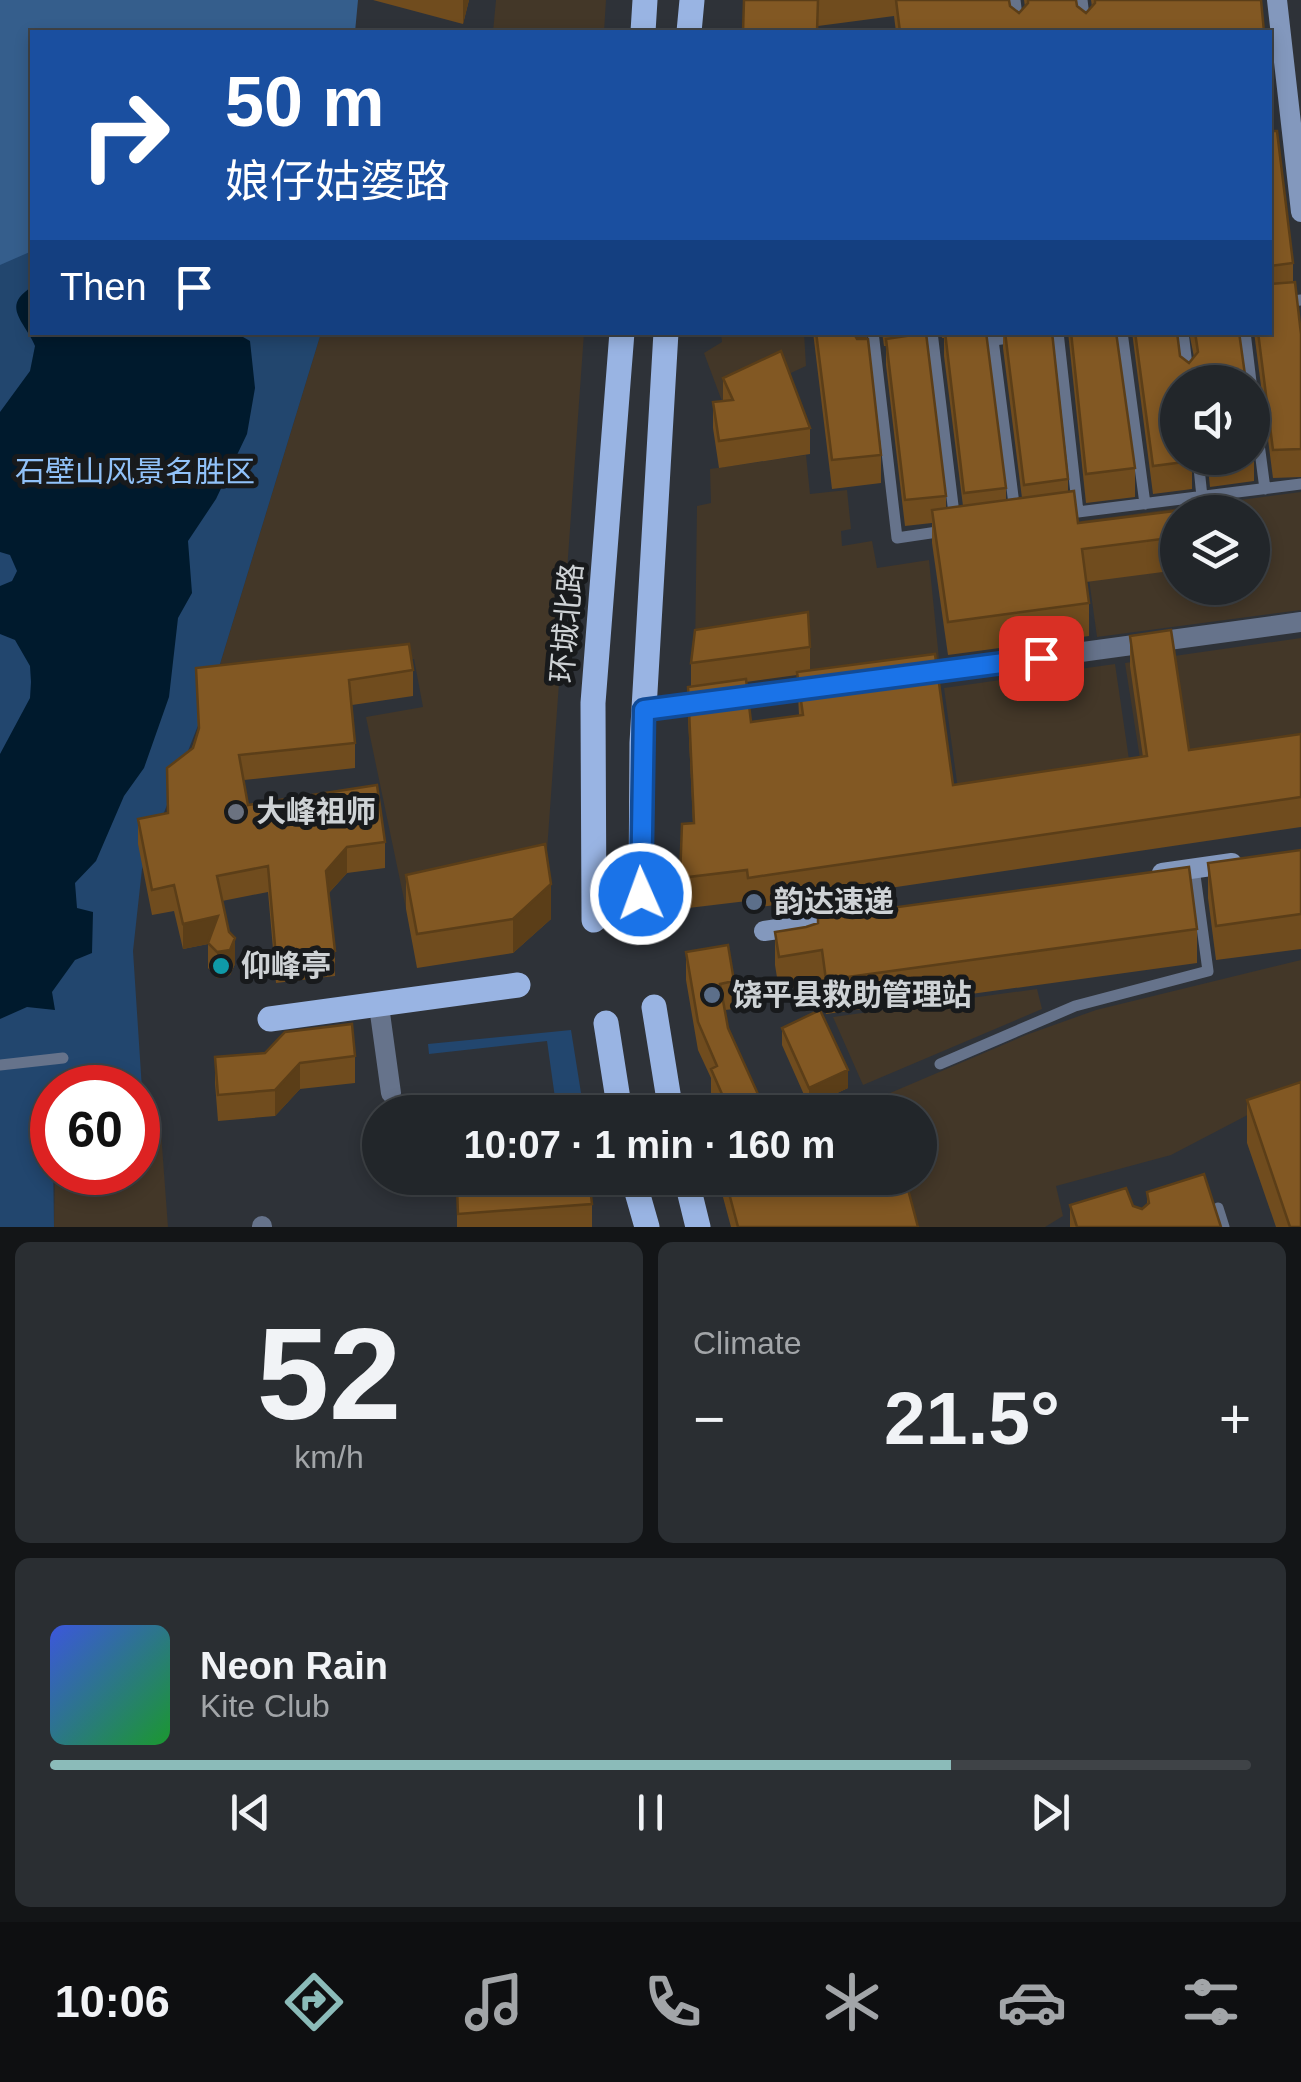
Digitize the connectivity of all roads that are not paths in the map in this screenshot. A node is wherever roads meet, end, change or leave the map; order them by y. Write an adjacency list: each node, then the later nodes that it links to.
1 (645, 0): 6 (main road)
2 (692, 0): 7 (main road)
3 (1016, 0): 8 (lane)
4 (1082, 0): 9 (lane)
5 (1277, 0): 10 (street)
6 (643, 30)
7 (689, 30)
8 (1019, 30)
9 (1086, 30)
10 (1293, 143): 11 (street); 12 (street)
11 (1272, 147)
12 (1301, 212)
13 (1301, 300): 14 (lane)
14 (1272, 304)
15 (622, 335): 54 (main road, 环城北路)
16 (666, 335): 48 (main road)
17 (873, 335): 28 (lane)
18 (932, 335): 25 (lane)
19 (1030, 335): 24 (lane)
20 (1058, 335): 38 (lane)
21 (1122, 335): 37 (lane)
22 (1182, 335): 30 (lane)
23 (1245, 335): 31 (lane)
24 (993, 336): 25 (lane); 41 (lane)
25 (934, 349): 26 (lane); 44 (lane)
26 (915, 352)
27 (896, 354): 28 (lane)
28 (877, 357): 29 (lane); 44 (lane)
29 (861, 359)
30 (1186, 365)
31 (1250, 365)
32 (1263, 475): 34 (lane)
33 (1301, 484): 34 (lane)
34 (1265, 490): 35 (lane)
35 (1220, 495)
36 (1160, 502): 37 (lane)
37 (1144, 504): 38 (lane)
38 (1078, 512): 39 (lane)
39 (1047, 516)
40 (1032, 519): 41 (lane)
41 (1016, 521): 42 (lane)
42 (1001, 523)
43 (971, 527): 44 (lane)
44 (956, 529)
45 (1301, 622): 46 (street)
46 (890, 678)
47 (834, 685): 48 (street)
48 (644, 710): 52 (main road)
49 (1247, 861): 50 (street)
50 (1194, 868): 51 (street); 62 (lane)
51 (1135, 877)
52 (641, 894)
53 (862, 917): 55 (street)
54 (594, 920)
55 (764, 931)
56 (518, 986): 57 (main road)
57 (379, 1006): 59 (main road); 64 (street)
58 (654, 1006): 66 (main road)
59 (270, 1019)
60 (606, 1023): 65 (main road)
61 (63, 1058): 63 (lane)
62 (940, 1064)
63 (0, 1065)
64 (390, 1093)
65 (617, 1095)
66 (668, 1095)
67 (638, 1195): 70 (main road)
68 (690, 1195): 71 (main road)
69 (1218, 1208): 72 (lane)
70 (646, 1227)
71 (698, 1227)
72 (1224, 1227)

